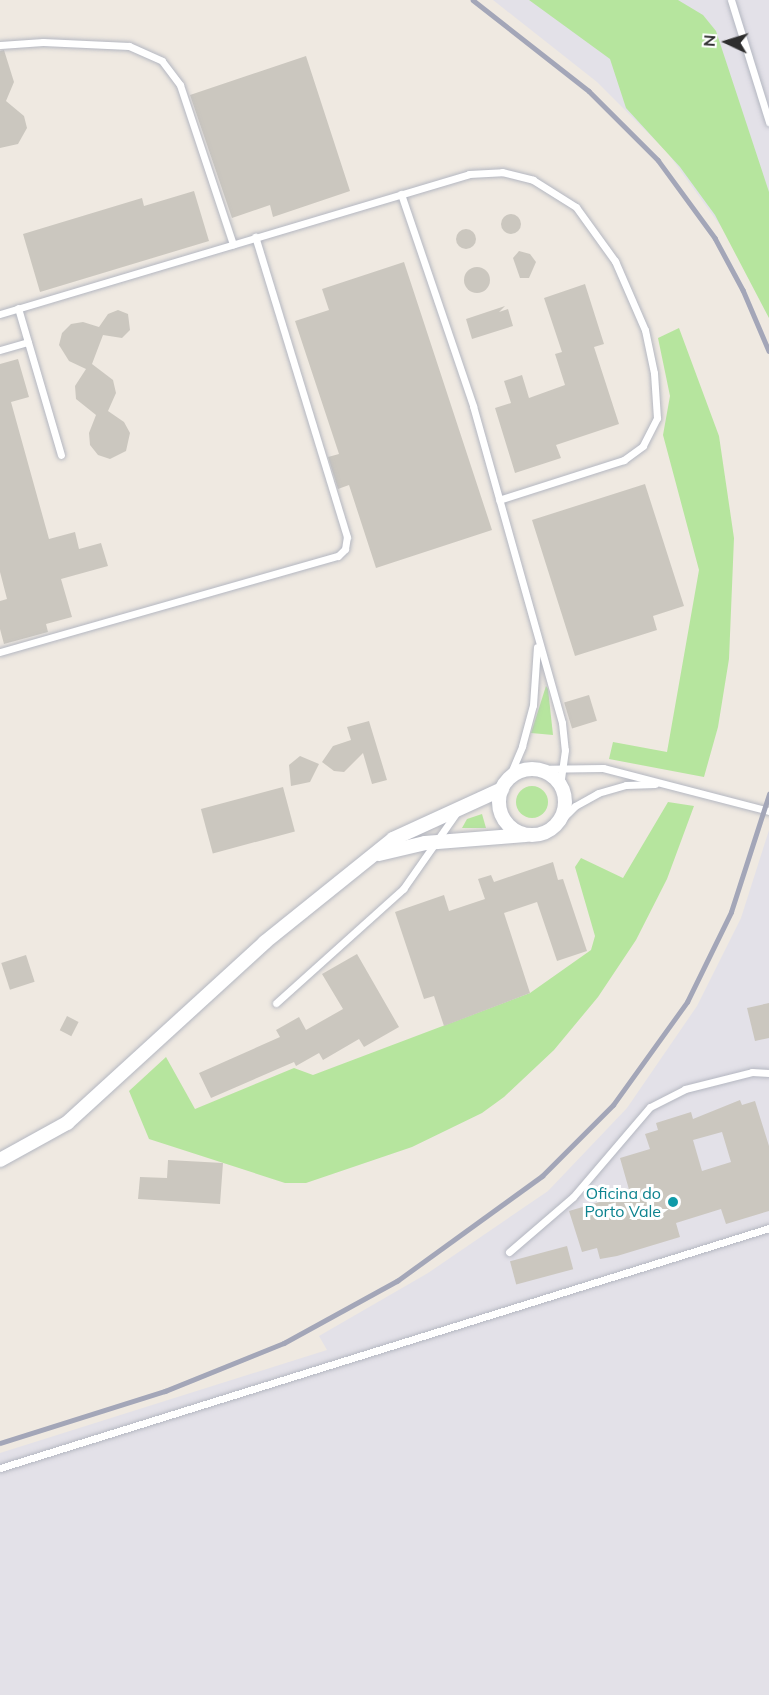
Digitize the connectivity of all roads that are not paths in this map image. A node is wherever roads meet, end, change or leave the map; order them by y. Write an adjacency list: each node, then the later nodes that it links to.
1 (731, 0): 3 (lane)
2 (0, 45): 6 (lane)
3 (769, 122)
4 (401, 194): 5 (lane); 12 (lane); 12 (lane)
5 (255, 237): 6 (lane); 14 (lane)
6 (233, 244): 7 (lane)
7 (18, 308): 8 (lane); 9 (lane)
8 (0, 314)
9 (28, 342): 10 (lane); 11 (lane)
10 (0, 350)
11 (61, 455)
12 (500, 500): 13 (lane)
13 (536, 635): 15 (lane); 18 (lane)
14 (0, 652)
15 (564, 766): 16 (lane); 17 (lane); 19 (lane)
16 (530, 769): 17 (street); 18 (street)
17 (560, 784): 22 (street)
18 (504, 786): 20 (street); 23 (street)
19 (676, 787): 21 (lane); 22 (lane)
20 (463, 806): 24 (lane); 25 (street)
21 (769, 811)
22 (555, 826): 23 (street)
23 (531, 835): 24 (street)
24 (438, 842): 25 (street); 26 (lane)
25 (374, 855): 28 (street)
26 (276, 1003)
27 (769, 1073): 30 (lane)
28 (0, 1160)
29 (769, 1228): 31 (lane)
30 (508, 1252)
31 (0, 1468)

